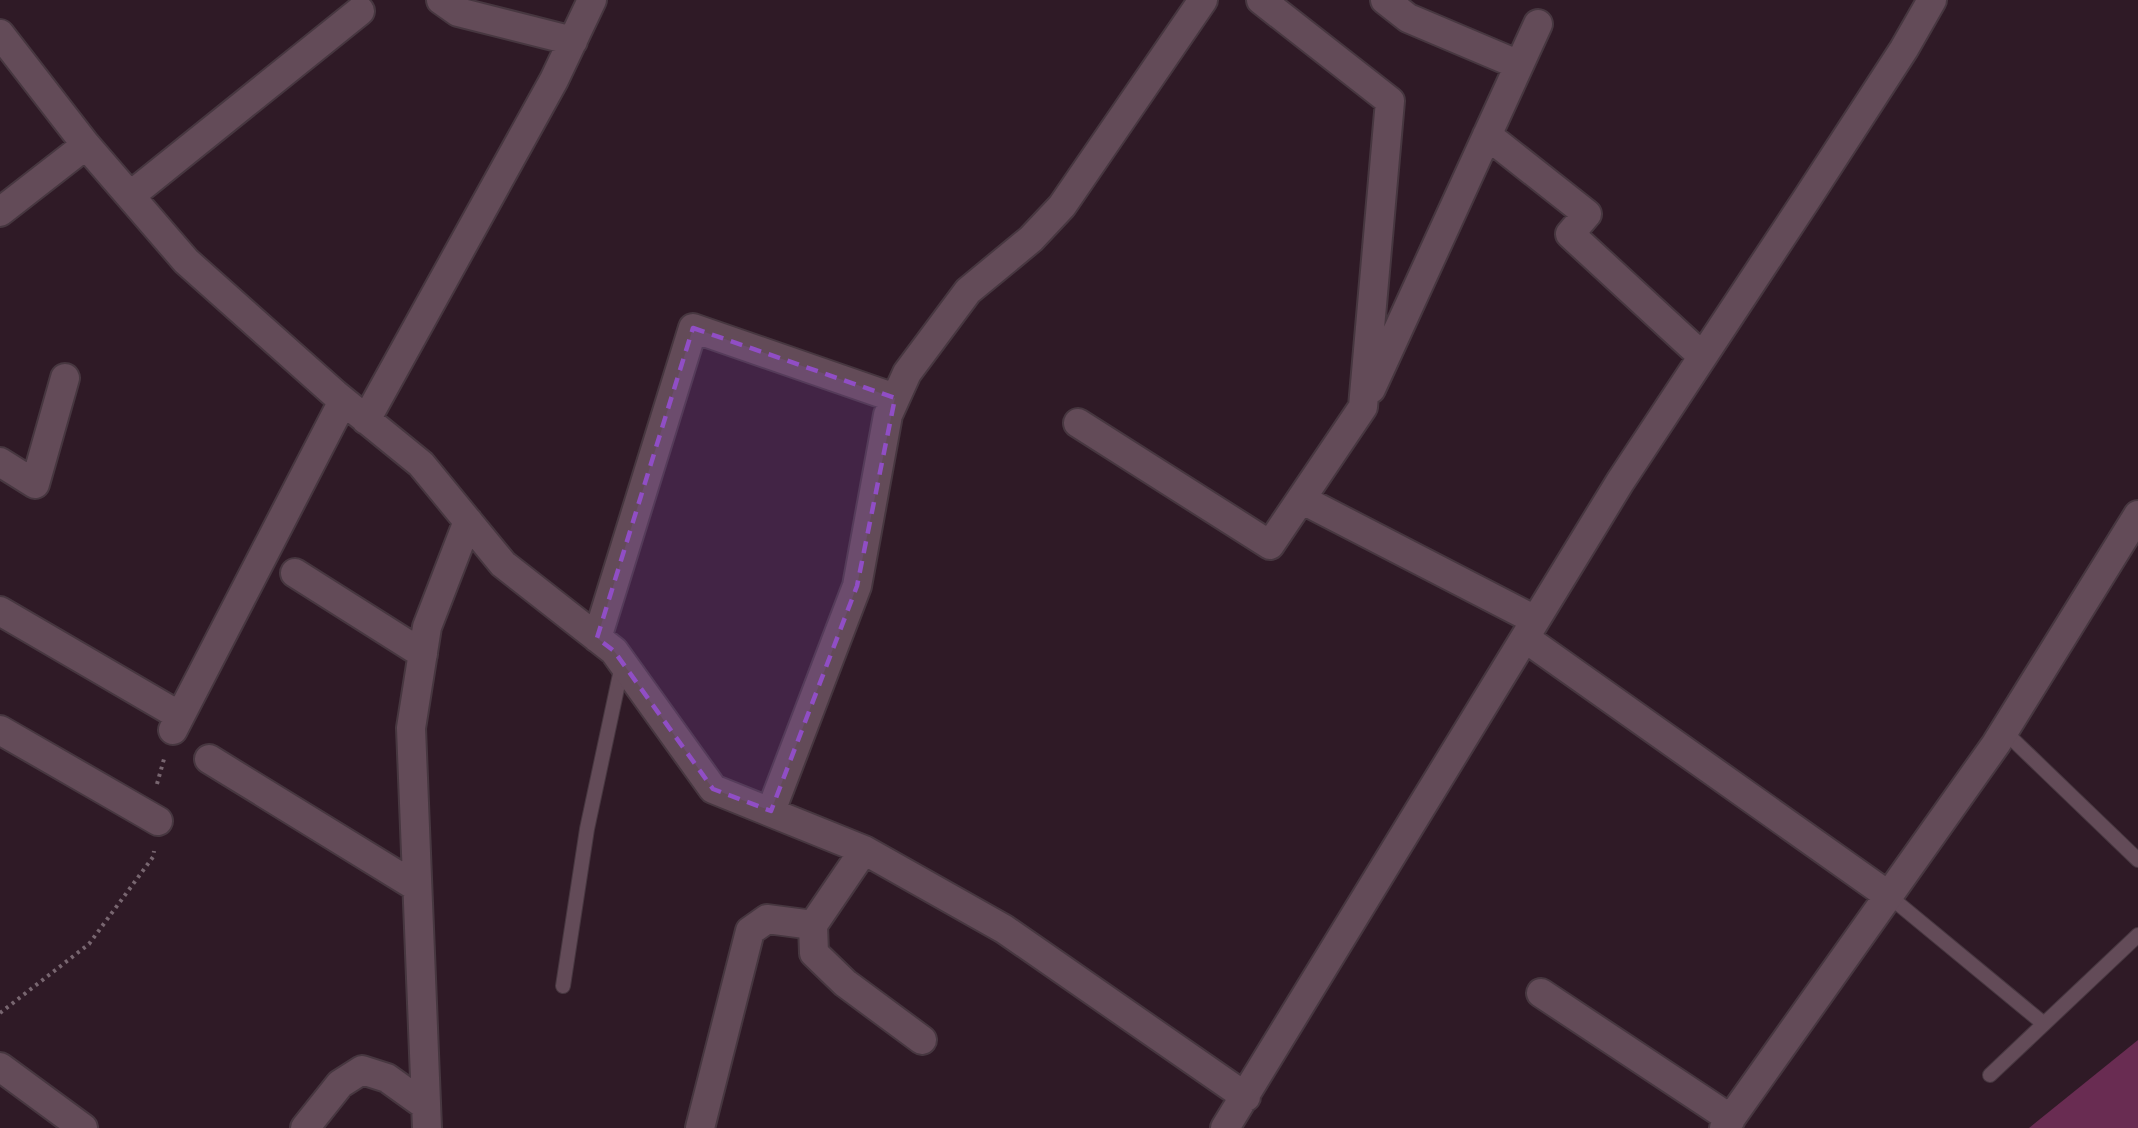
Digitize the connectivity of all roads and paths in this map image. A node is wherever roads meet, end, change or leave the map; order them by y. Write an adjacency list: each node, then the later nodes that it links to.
1 (441, 0): 10 (street)
2 (592, 0): 10 (street)
3 (1203, 0): 18 (street)
4 (1261, 0): 20 (street)
5 (1385, 0): 11 (street)
6 (1932, 0): 16 (street)
7 (360, 11): 14 (street)
8 (1538, 24): 11 (street)
9 (0, 35): 13 (street)
10 (573, 41): 21 (street)
11 (1519, 64): 12 (street)
12 (1487, 135): 16 (street); 20 (street)
13 (86, 145): 14 (street); 15 (street)
14 (130, 196): 19 (street)
15 (0, 212)
16 (1701, 355): 29 (street)
17 (64, 378): 23 (street)
18 (895, 398): 30 (street); 37 (street)
19 (343, 401): 21 (street); 33 (street)
20 (1363, 407): 24 (street)
21 (366, 420): 26 (street)
22 (1078, 423): 24 (street)
23 (0, 462)
24 (1301, 499): 29 (street)
25 (2138, 515): 35 (street)
26 (468, 521): 30 (street); 31 (street)
27 (294, 573): 31 (street)
28 (0, 611): 33 (street)
29 (1530, 629): 42 (street); 52 (street)
30 (597, 638): 32 (street)
31 (423, 654): 41 (street)
32 (622, 663): 37 (street); 45 (lane)
33 (177, 723): 38 (path)
34 (0, 730): 38 (street)
35 (2004, 731): 40 (lane); 42 (street)
36 (209, 759): 41 (street)
37 (771, 811): 39 (street)
38 (158, 821): 47 (path)
39 (864, 850): 43 (street); 52 (street)
40 (2138, 860)
41 (417, 888): 53 (street)
42 (1889, 896): 48 (lane); 54 (street)
43 (813, 925): 49 (street); 57 (street)
44 (2138, 935): 48 (lane)
45 (562, 986)
46 (1541, 993): 54 (street)
47 (0, 1013)
48 (2044, 1024): 51 (lane)
49 (922, 1040)
50 (0, 1067): 55 (street)
51 (1990, 1075)
52 (1246, 1097): 58 (street)
53 (427, 1117): 56 (street)
54 (1727, 1123)
55 (83, 1128)
56 (305, 1128)
57 (700, 1128)
58 (1225, 1128)

